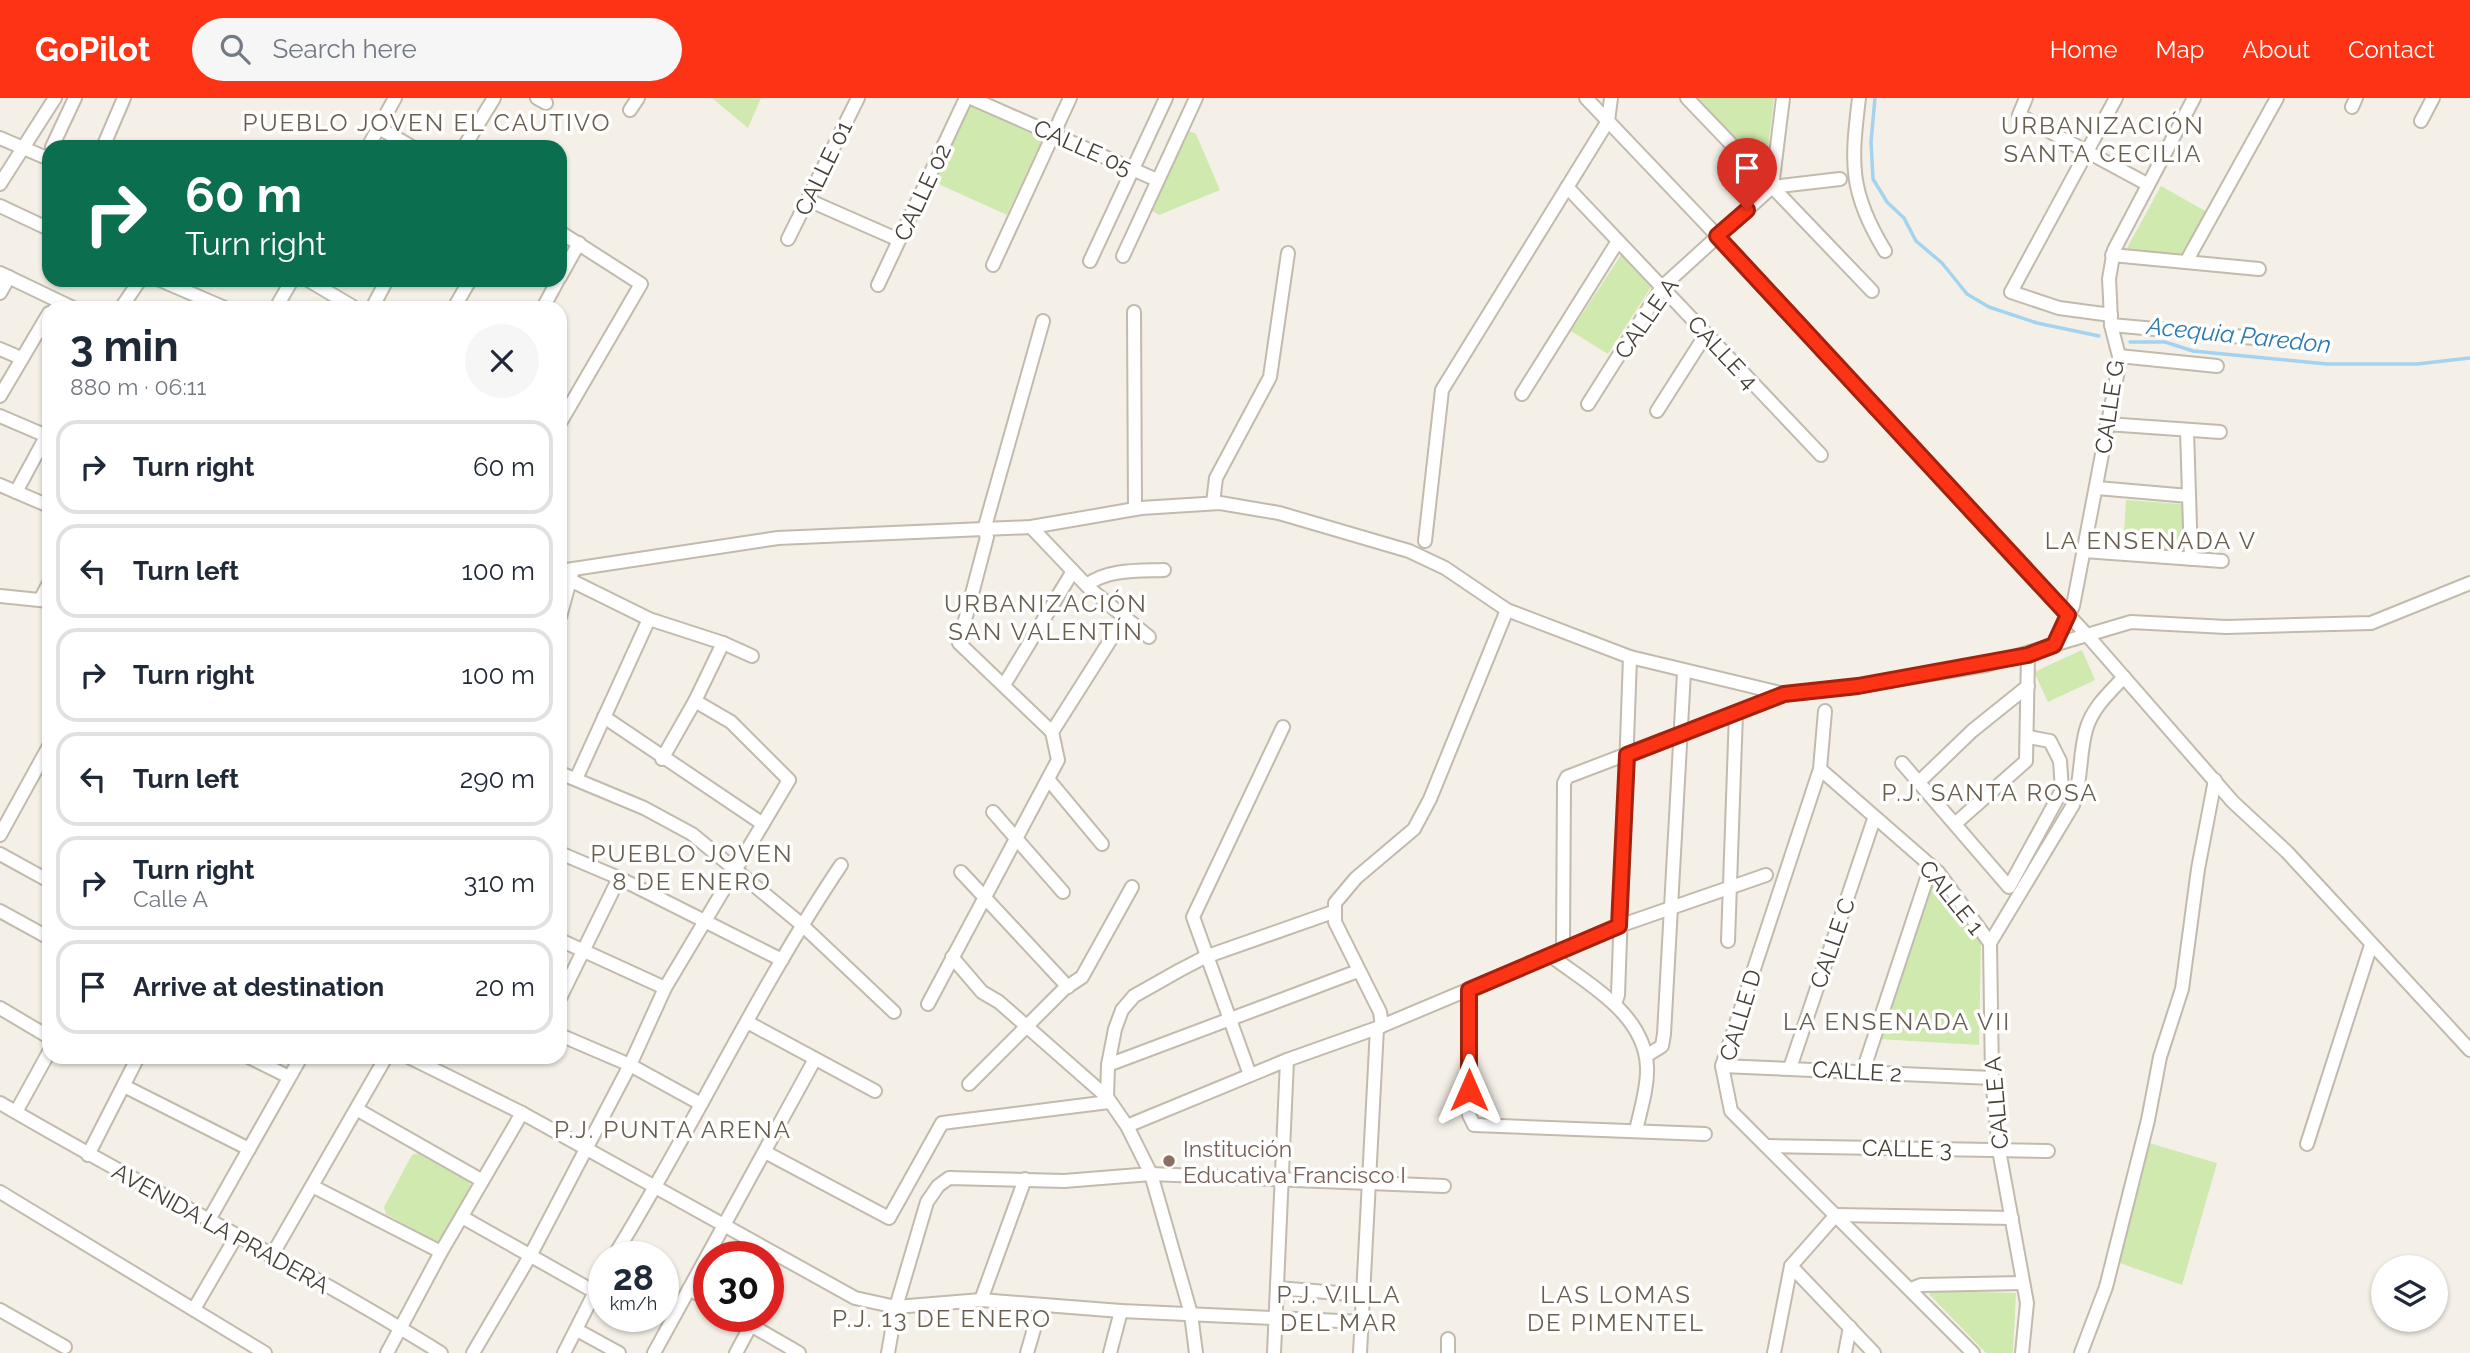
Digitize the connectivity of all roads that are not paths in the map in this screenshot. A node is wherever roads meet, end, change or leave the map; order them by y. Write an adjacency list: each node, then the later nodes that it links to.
1 (55, 98): 34 (street)
2 (75, 98): 29 (street)
3 (124, 98): 30 (street)
4 (395, 98): 26 (street)
5 (494, 98): 33 (street)
6 (638, 98): 23 (street)
7 (858, 98): 44 (street, CALLE 01)
8 (966, 98): 50 (street, CALLE 02)
9 (971, 98): 27 (street, CALLE 05)
10 (1070, 98): 27 (street)
11 (1166, 98): 37 (street)
12 (1196, 98): 39 (street)
13 (1586, 98): 24 (street)
14 (1611, 98): 24 (street)
15 (1688, 98): 43 (street)
16 (1783, 98): 43 (street)
17 (1859, 98): 53 (street)
18 (2026, 98): 35 (street)
19 (2116, 98): 35 (street)
20 (2194, 98): 41 (street, CALLE G)
21 (2277, 98): 58 (street)
22 (2433, 98): 25 (street)
23 (631, 110)
24 (1608, 121): 42 (street); 48 (street)
25 (2421, 121)
26 (379, 128): 31 (street); 32 (street)
27 (1053, 134): 37 (street, CALLE 05); 60 (street)
28 (0, 138): 34 (street)
29 (56, 140)
30 (106, 140)
31 (372, 140)
32 (400, 140)
33 (468, 140)
34 (23, 149): 36 (street); 40 (street)
35 (2088, 152): 41 (street); 73 (street)
36 (42, 153)
37 (1132, 169): 39 (street, CALLE 05); 57 (street)
38 (1840, 179): 43 (street)
39 (1157, 180): 56 (street)
40 (0, 184)
41 (2147, 184): 55 (street, CALLE G)
42 (1567, 187): 51 (street, CALLE 4); 103 (street)
43 (1772, 187): 48 (street, CALLE A); 67 (street)
44 (808, 200): 49 (street, CALLE 01); 50 (street)
45 (0, 206): 46 (street)
46 (42, 226)
47 (567, 236): 52 (street)
48 (1717, 236): 66 (street, CALLE A); 115 (street)
49 (788, 239)
50 (899, 240): 63 (street, CALLE 02)
51 (1618, 241): 66 (street, CALLE 4); 82 (street)
52 (579, 243): 59 (street); 85 (street)
53 (1885, 251)
54 (1288, 253): 99 (street)
55 (2112, 255): 58 (street); 73 (street, CALLE G)
56 (1123, 256)
57 (1090, 261)
58 (2186, 262): 61 (street)
59 (567, 265)
60 (993, 265)
61 (2259, 269)
62 (5, 275): 68 (street); 69 (street)
63 (878, 285)
64 (171, 287): 70 (street)
65 (320, 287): 71 (street)
66 (1662, 287): 76 (street, CALLE 4); 84 (street, CALLE A)
67 (1872, 291)
68 (0, 293)
69 (49, 301)
70 (194, 301)
71 (343, 301)
72 (1134, 312): 100 (street)
73 (2111, 320): 77 (street); 79 (street, CALLE G)
74 (1043, 321): 102 (street)
75 (42, 324): 80 (street)
76 (1706, 334): 86 (street); 93 (street, CALLE 4)
77 (2255, 338)
78 (0, 349): 80 (street)
79 (2119, 356): 81 (street); 88 (street, CALLE G)
80 (21, 358): 83 (street)
81 (2217, 366)
82 (1522, 394)
83 (0, 396)
84 (1588, 404)
85 (567, 411)
86 (1657, 411)
87 (0, 416): 90 (street)
88 (2107, 424): 89 (street); 95 (street, CALLE G)
89 (2187, 430): 91 (street); 97 (street)
90 (42, 432)
91 (2220, 432)
92 (42, 445): 96 (street)
93 (1821, 455)
94 (0, 485): 96 (street)
95 (2097, 488): 97 (street); 104 (street, CALLE G)
96 (16, 492): 98 (street)
97 (2189, 496): 105 (street)
98 (42, 503)
99 (1213, 503): 100 (street); 114 (street)
100 (1135, 509): 101 (street)
101 (1031, 527): 102 (street); 108 (street)
102 (984, 530): 109 (street); 127 (street)
103 (1425, 541)
104 (2084, 551): 105 (street); 115 (street, CALLE G)
105 (2191, 559): 106 (street)
106 (2222, 561)
107 (1164, 570): 111 (street)
108 (1073, 571): 111 (street); 127 (street)
109 (567, 574): 117 (street)
110 (2470, 583): 118 (street)
111 (1087, 585): 116 (street)
112 (0, 596): 113 (street)
113 (42, 600)
114 (1507, 610): 124 (street); 172 (street)
115 (2068, 615): 118 (street); 121 (street, CALLE G)
116 (1125, 617): 119 (street); 135 (street)
117 (649, 619): 120 (street); 133 (street)
118 (2087, 635): 121 (street); 126 (street)
119 (1149, 637)
120 (723, 643): 123 (street); 130 (street)
121 (2054, 645): 122 (street)
122 (2028, 655): 128 (street); 129 (street)
123 (752, 656)
124 (1630, 657): 125 (street); 138 (street)
125 (1684, 672): 129 (street); 136 (street)
126 (2124, 677): 148 (street); 179 (street)
127 (1004, 685): 135 (street)
128 (2028, 686): 137 (street); 149 (street)
129 (1784, 694): 132 (street)
130 (695, 701): 139 (street); 153 (street)
131 (1825, 711): 142 (street, CALLE D)
132 (1736, 713): 136 (street); 167 (street)
133 (604, 717): 139 (street); 146 (street)
134 (1283, 727): 184 (street)
135 (1052, 732): 147 (street)
136 (1679, 735): 138 (street); 170 (street)
137 (2029, 737): 152 (street); 152 (street)
138 (1627, 755): 175 (street); 182 (street)
139 (662, 759): 153 (street)
140 (42, 760): 143 (street)
141 (1902, 763): 149 (street)
142 (1820, 769): 151 (street, CALLE 1); 213 (street, CALLE D)
143 (36, 772): 144 (street); 154 (street)
144 (42, 775)
145 (567, 776): 146 (street)
146 (576, 779): 161 (street)
147 (1048, 779): 155 (street); 156 (street)
148 (2215, 780): 180 (street); 304 (street)
149 (1919, 782): 152 (street)
150 (993, 812): 155 (street)
151 (1874, 819): 160 (street, CALLE 1); 214 (street, CALLE C)
152 (1955, 823)
153 (763, 824): 161 (street)
154 (0, 835)
155 (1016, 838): 168 (street); 169 (street)
156 (1102, 844)
157 (0, 854): 164 (street)
158 (567, 856): 165 (street)
159 (841, 866): 174 (street)
160 (1931, 866): 179 (street, CALLE 1); 215 (street)
161 (736, 869): 173 (street); 174 (street)
162 (961, 872): 169 (street)
163 (1766, 875): 167 (street)
164 (42, 877)
165 (619, 878): 173 (street); 181 (street)
166 (1132, 887): 188 (street)
167 (1730, 887): 170 (street); 177 (street)
168 (1063, 892)
169 (984, 897): 183 (street); 188 (street)
170 (1670, 908): 175 (street); 202 (street)
171 (0, 911): 176 (street)
172 (1333, 912): 184 (street); 186 (street)
173 (704, 921): 185 (street); 189 (street)
174 (801, 925): 185 (street); 194 (street)
175 (1619, 926): 182 (street); 192 (street)
176 (42, 934)
177 (1728, 941)
178 (567, 943): 181 (street)
179 (1990, 943): 218 (street, CALLE A)
180 (2371, 944): 201 (street); 231 (street)
181 (583, 949): 187 (street); 189 (street)
182 (1557, 953): 190 (street); 192 (street)
183 (952, 957): 191 (street); 197 (street)
184 (1205, 957): 195 (street); 212 (street)
185 (782, 960): 196 (street)
186 (1358, 971): 195 (street); 198 (street)
187 (567, 983)
188 (1068, 987): 197 (street)
189 (665, 989): 211 (street)
190 (1469, 990): 198 (street); 229 (street)
191 (928, 1004)
192 (1615, 1004): 202 (street)
193 (0, 1008): 199 (street)
194 (894, 1012)
195 (1229, 1018): 212 (street); 216 (street)
196 (749, 1023): 203 (street); 224 (street)
197 (1026, 1027): 219 (street); 222 (street)
198 (1380, 1027): 204 (street); 243 (street)
199 (42, 1033)
200 (567, 1038): 211 (street)
201 (2470, 1050)
202 (1646, 1056): 229 (street)
203 (815, 1059): 221 (street); 237 (street)
204 (1287, 1060): 216 (street); 241 (street)
205 (42, 1064): 226 (street)
206 (135, 1064): 220 (street)
207 (263, 1064): 217 (street)
208 (297, 1064): 217 (street)
209 (382, 1064): 225 (street)
210 (423, 1064): 227 (street)
211 (630, 1065): 224 (street); 234 (street)
212 (1108, 1065): 222 (street)
213 (1722, 1066): 214 (street, CALLE 2); 232 (street, CALLE D)
214 (1790, 1068): 215 (street, CALLE 2)
215 (1863, 1071): 218 (street, CALLE 2)
216 (1250, 1075): 228 (street)
217 (289, 1077): 233 (street)
218 (1992, 1079): 235 (street, CALLE A)
219 (969, 1084)
220 (124, 1086): 233 (street); 238 (street)
221 (875, 1091)
222 (1108, 1100): 228 (street); 237 (street)
223 (0, 1103): 226 (street, AVENIDA LA PRADERA)
224 (701, 1104): 246 (street)
225 (358, 1110): 242 (street); 245 (street)
226 (16, 1112): 238 (street, AVENIDA LA PRADERA)
227 (522, 1113): 234 (street); 242 (street)
228 (1127, 1126): 239 (street)
229 (1636, 1131): 230 (street)
230 (1705, 1134)
231 (2307, 1144)
232 (1766, 1146): 235 (street, CALLE 3); 248 (street, CALLE D)
233 (249, 1149): 250 (street)
234 (585, 1149): 246 (street); 256 (street)
235 (1999, 1150): 236 (street, CALLE 3); 251 (street, CALLE A)
236 (2048, 1151)
237 (765, 1152): 252 (street)
238 (88, 1155): 250 (street, AVENIDA LA PRADERA)
239 (1151, 1174): 240 (street); 241 (street); 273 (street)
240 (1025, 1179): 266 (street); 269 (street)
241 (1281, 1179): 243 (street); 261 (street)
242 (481, 1180): 249 (street)
243 (1369, 1182): 244 (street); 265 (street)
244 (1444, 1186)
245 (314, 1187): 255 (street); 257 (street)
246 (656, 1188): 252 (street); 254 (street)
247 (0, 1192): 270 (street)
248 (1836, 1215): 251 (street); 258 (street); 263 (street, CALLE D)
249 (462, 1217): 255 (street); 256 (street)
250 (210, 1218): 253 (street, AVENIDA LA PRADERA)
251 (2012, 1218): 259 (street, CALLE A)
252 (724, 1225): 262 (street); 269 (street)
253 (237, 1235): 257 (street, AVENIDA LA PRADERA); 270 (street)
254 (623, 1241)
255 (441, 1252): 277 (street)
256 (530, 1256): 260 (street); 287 (street)
257 (271, 1257): 277 (street, AVENIDA LA PRADERA)
258 (1791, 1266): 276 (street); 299 (street)
259 (2023, 1283): 263 (street); 303 (street, CALLE A)
260 (588, 1288)
261 (1277, 1288): 265 (street); 274 (street)
262 (689, 1289): 264 (street); 290 (street)
263 (1911, 1289): 302 (street, CALLE D)
264 (693, 1291)
265 (1363, 1295): 275 (street)
266 (981, 1300): 268 (street); 269 (street)
267 (588, 1303): 278 (street)
268 (1041, 1305): 272 (street); 294 (street)
269 (896, 1307): 293 (street)
270 (194, 1309): 284 (street)
271 (0, 1310): 282 (street)
272 (1121, 1311): 273 (street); 283 (street)
273 (1191, 1314): 274 (street); 295 (street)
274 (1276, 1318): 275 (street); 296 (street)
275 (1362, 1322): 297 (street)
276 (1850, 1327): 300 (street); 301 (street)
277 (402, 1329): 285 (street); 286 (street, AVENIDA LA PRADERA)
278 (577, 1330): 288 (street); 289 (street)
279 (747, 1332): 291 (street)
280 (763, 1332): 292 (street)
281 (1448, 1339): 298 (street)
282 (65, 1346)
283 (1113, 1349)
284 (265, 1353)
285 (387, 1353)
286 (442, 1353)
287 (473, 1353)
288 (564, 1353)
289 (619, 1353)
290 (654, 1353)
291 (736, 1353)
292 (799, 1353)
293 (888, 1353)
294 (1027, 1353)
295 (1196, 1353)
296 (1274, 1353)
297 (1360, 1353)
298 (1448, 1353)
299 (1774, 1353)
300 (1845, 1353)
301 (1874, 1353)
302 (1973, 1353)
303 (2022, 1353)
304 (2081, 1353)

